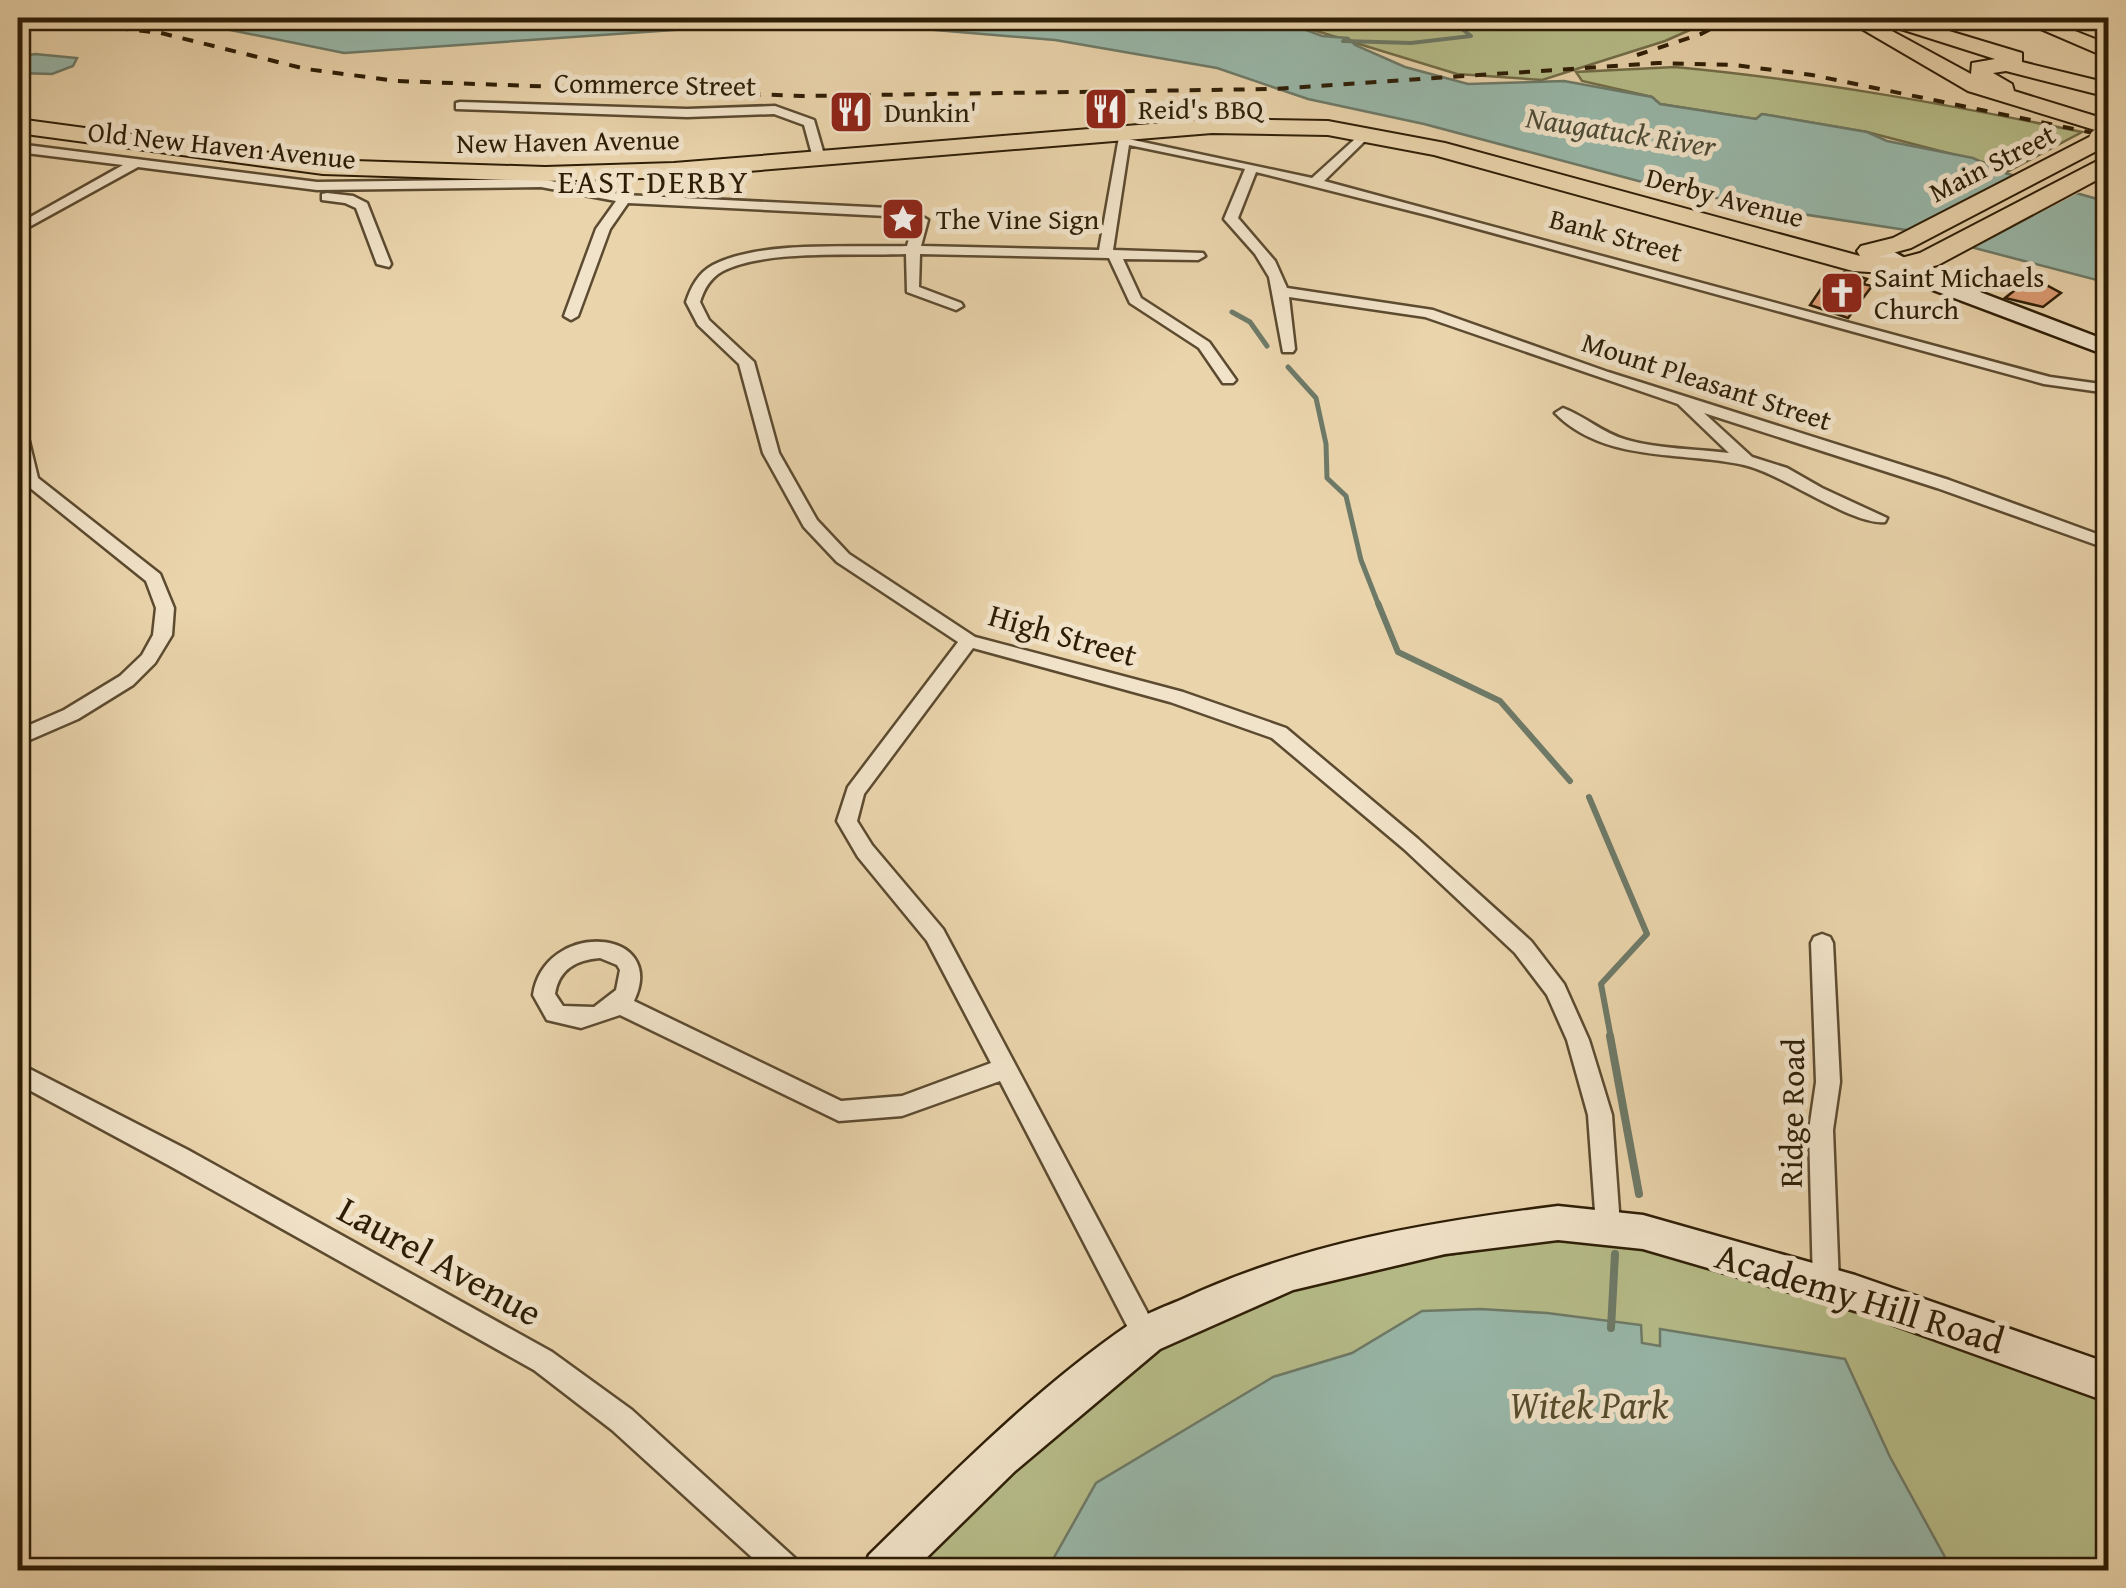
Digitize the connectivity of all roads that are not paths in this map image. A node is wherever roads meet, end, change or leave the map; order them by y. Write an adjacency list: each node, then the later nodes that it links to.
1 (1854, 18): 15 (highway)
2 (1884, 18): 9 (highway)
3 (1910, 18): 8 (highway)
4 (1950, 18): 8 (highway)
5 (2025, 18): 9 (highway)
6 (2045, 18): 7 (highway)
7 (2108, 43)
8 (2017, 49): 9 (highway)
9 (2103, 77): 11 (highway)
10 (460, 106): 17 (street, Commerce Street)
11 (2108, 113)
12 (25, 126): 18 (street, Old New Haven Avenue); 20 (highway, New Haven Avenue)
13 (1121, 133): 14 (highway, Derby Avenue); 16 (highway, Derby Avenue); 17 (highway, New Haven Avenue); 19 (street, Bank Street); 29 (street)
14 (1366, 134): 16 (highway, Derby Avenue); 22 (street)
15 (2106, 134): 27 (highway, Main Street)
16 (1464, 152): 25 (highway, Derby Avenue)
17 (818, 153): 20 (highway, New Haven Avenue)
18 (136, 163): 23 (street, Old New Haven Avenue); 26 (street)
19 (1252, 167): 22 (street, Bank Street); 32 (street)
20 (546, 172): 23 (street, Old New Haven Avenue); 24 (street, Old New Haven Avenue)
21 (2096, 175): 27 (highway, Main Street)
22 (1315, 182): 38 (street, Bank Street)
23 (317, 186): 31 (street)
24 (624, 198): 28 (street, Old New Haven Avenue); 34 (street)
25 (1663, 206): 27 (highway, Derby Avenue); 27 (highway, Derby Avenue)
26 (18, 229)
27 (1900, 248): 35 (main road, Derby Avenue)
28 (913, 250): 29 (street, High Street); 33 (street); 45 (street, High Street)
29 (1110, 255): 30 (street, High Street); 37 (street)
30 (1198, 256)
31 (384, 264)
32 (1284, 292): 36 (street); 39 (street, Mount Pleasant Street)
33 (956, 306)
34 (571, 316)
35 (2108, 348)
36 (1288, 350)
37 (1228, 380)
38 (2108, 390)
39 (1683, 400): 42 (street); 44 (street, Mount Pleasant Street)
40 (1563, 413): 42 (street)
41 (18, 429): 46 (street)
42 (1746, 460): 43 (street)
43 (1879, 518)
44 (2108, 544)
45 (969, 641): 49 (street); 51 (street, High Street)
46 (18, 738)
47 (1822, 943): 52 (street, Ridge Road)
48 (619, 1004): 49 (street)
49 (1002, 1069): 53 (street)
50 (18, 1073): 55 (street, Laurel Avenue)
51 (1608, 1225): 52 (main road, Academy Hill Road); 53 (main road, Academy Hill Road)
52 (1826, 1284): 54 (main road, Academy Hill Road)
53 (1146, 1336): 56 (main road, Academy Hill Road)
54 (2108, 1383)
55 (786, 1570)
56 (884, 1570)

